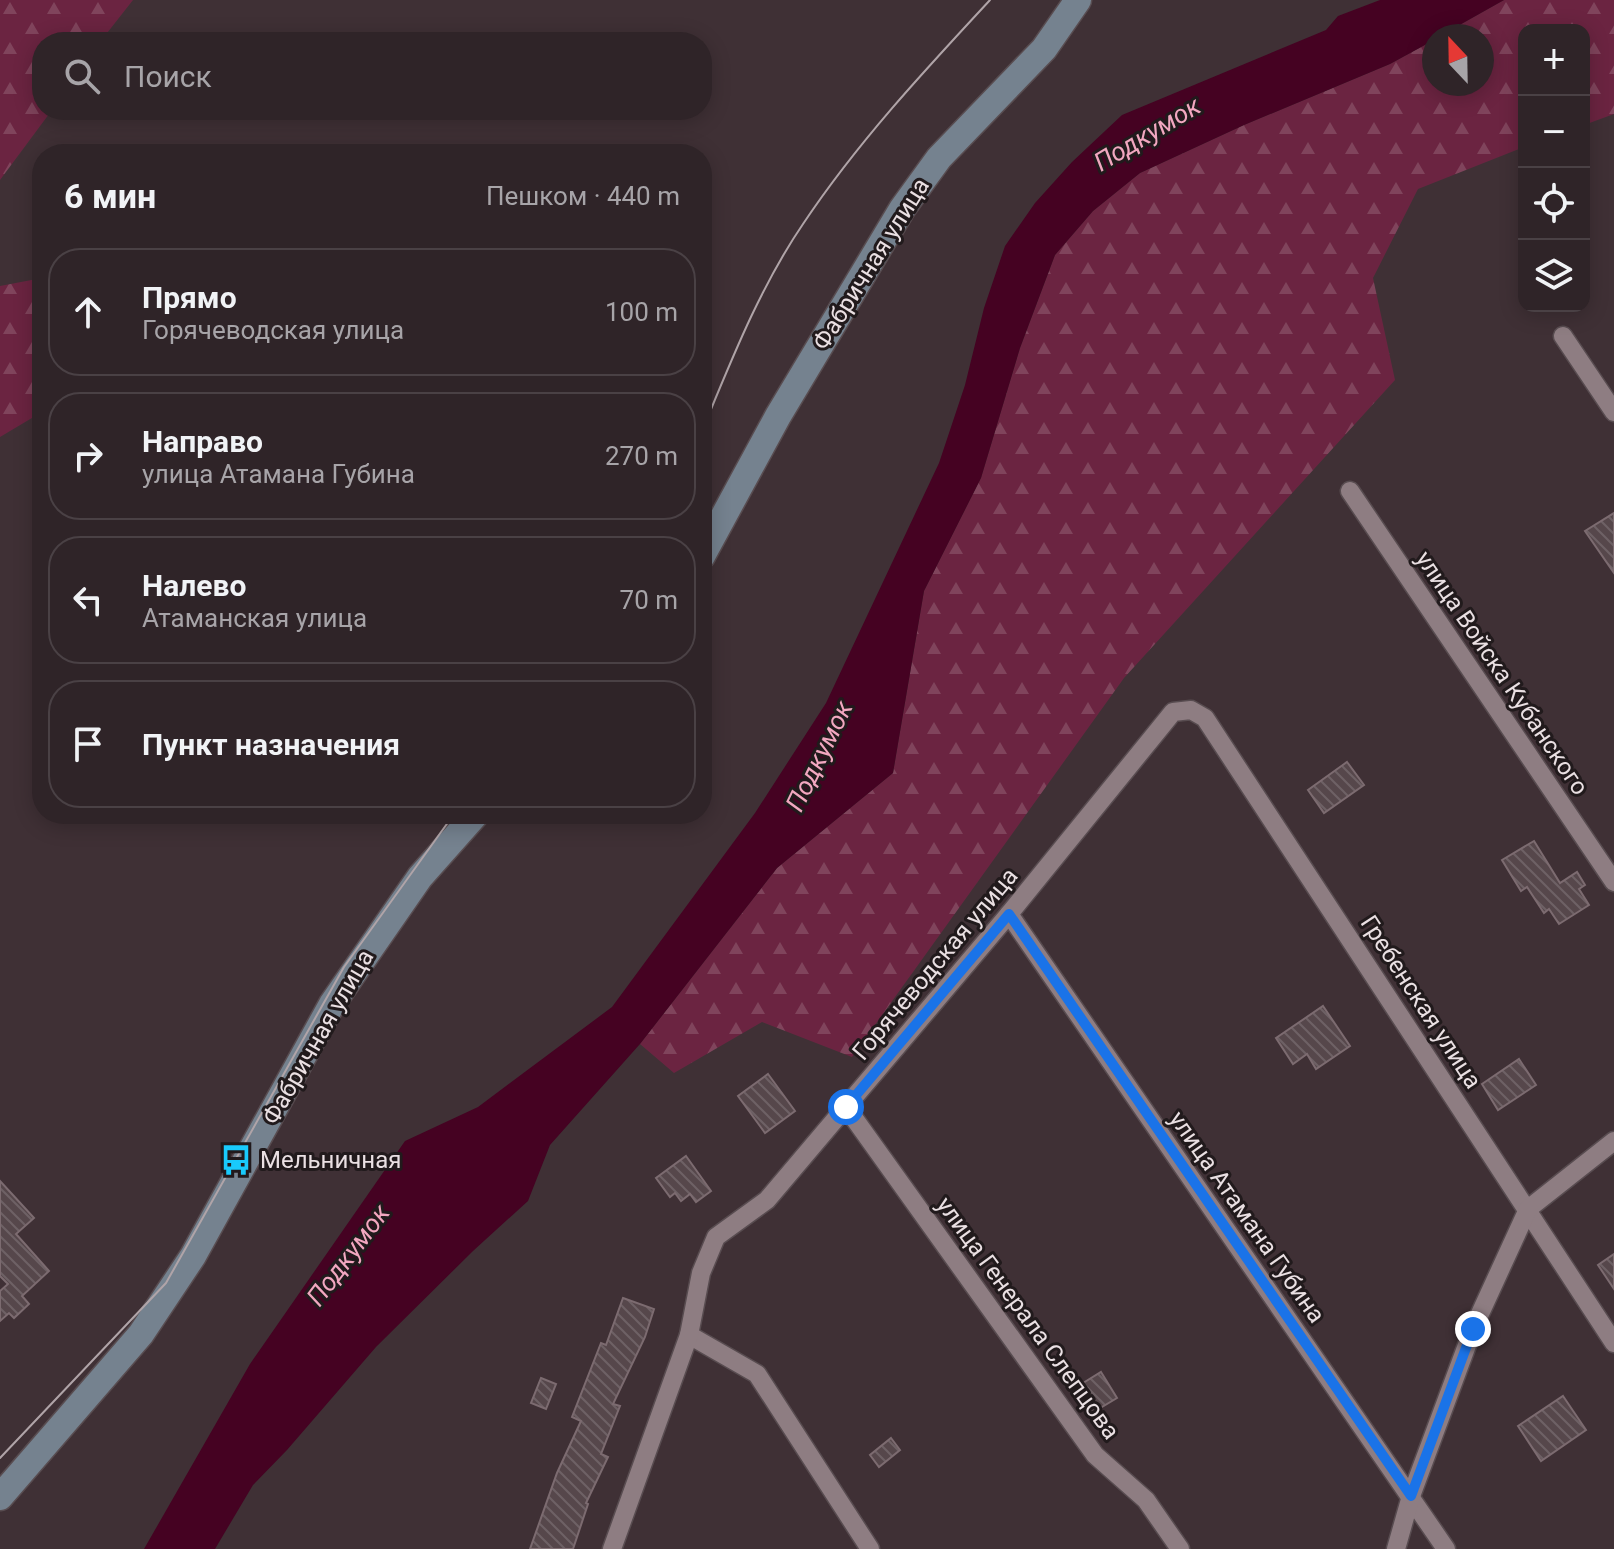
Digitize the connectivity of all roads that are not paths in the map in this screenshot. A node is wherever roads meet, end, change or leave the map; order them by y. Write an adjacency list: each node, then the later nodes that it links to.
1 (1078, 0): 5 (main road, Фабричная улица)
2 (1563, 336): 3 (street)
3 (1614, 412)
4 (1350, 491): 8 (street, улица Войска Кубанского)
5 (712, 538)
6 (1173, 712): 9 (street, Горячеводская улица); 12 (street, Гребенская улица)
7 (467, 824): 16 (main road, Фабричная улица)
8 (1614, 882)
9 (1009, 914): 10 (street, Горячеводская улица); 15 (street, улица Атамана Губина)
10 (846, 1107): 13 (street, Горячеводская улица); 19 (street, улица Генерала Слепцова)
11 (1614, 1141): 12 (street)
12 (1528, 1209): 14 (street, Гребенская улица); 15 (street)
13 (689, 1335): 17 (street, Горячеводская улица); 18 (street)
14 (1614, 1343)
15 (1411, 1496): 20 (street); 21 (street, улица Атамана Губина)
16 (0, 1497)
17 (612, 1549)
18 (870, 1549)
19 (1180, 1549)
20 (1396, 1549)
21 (1446, 1549)

